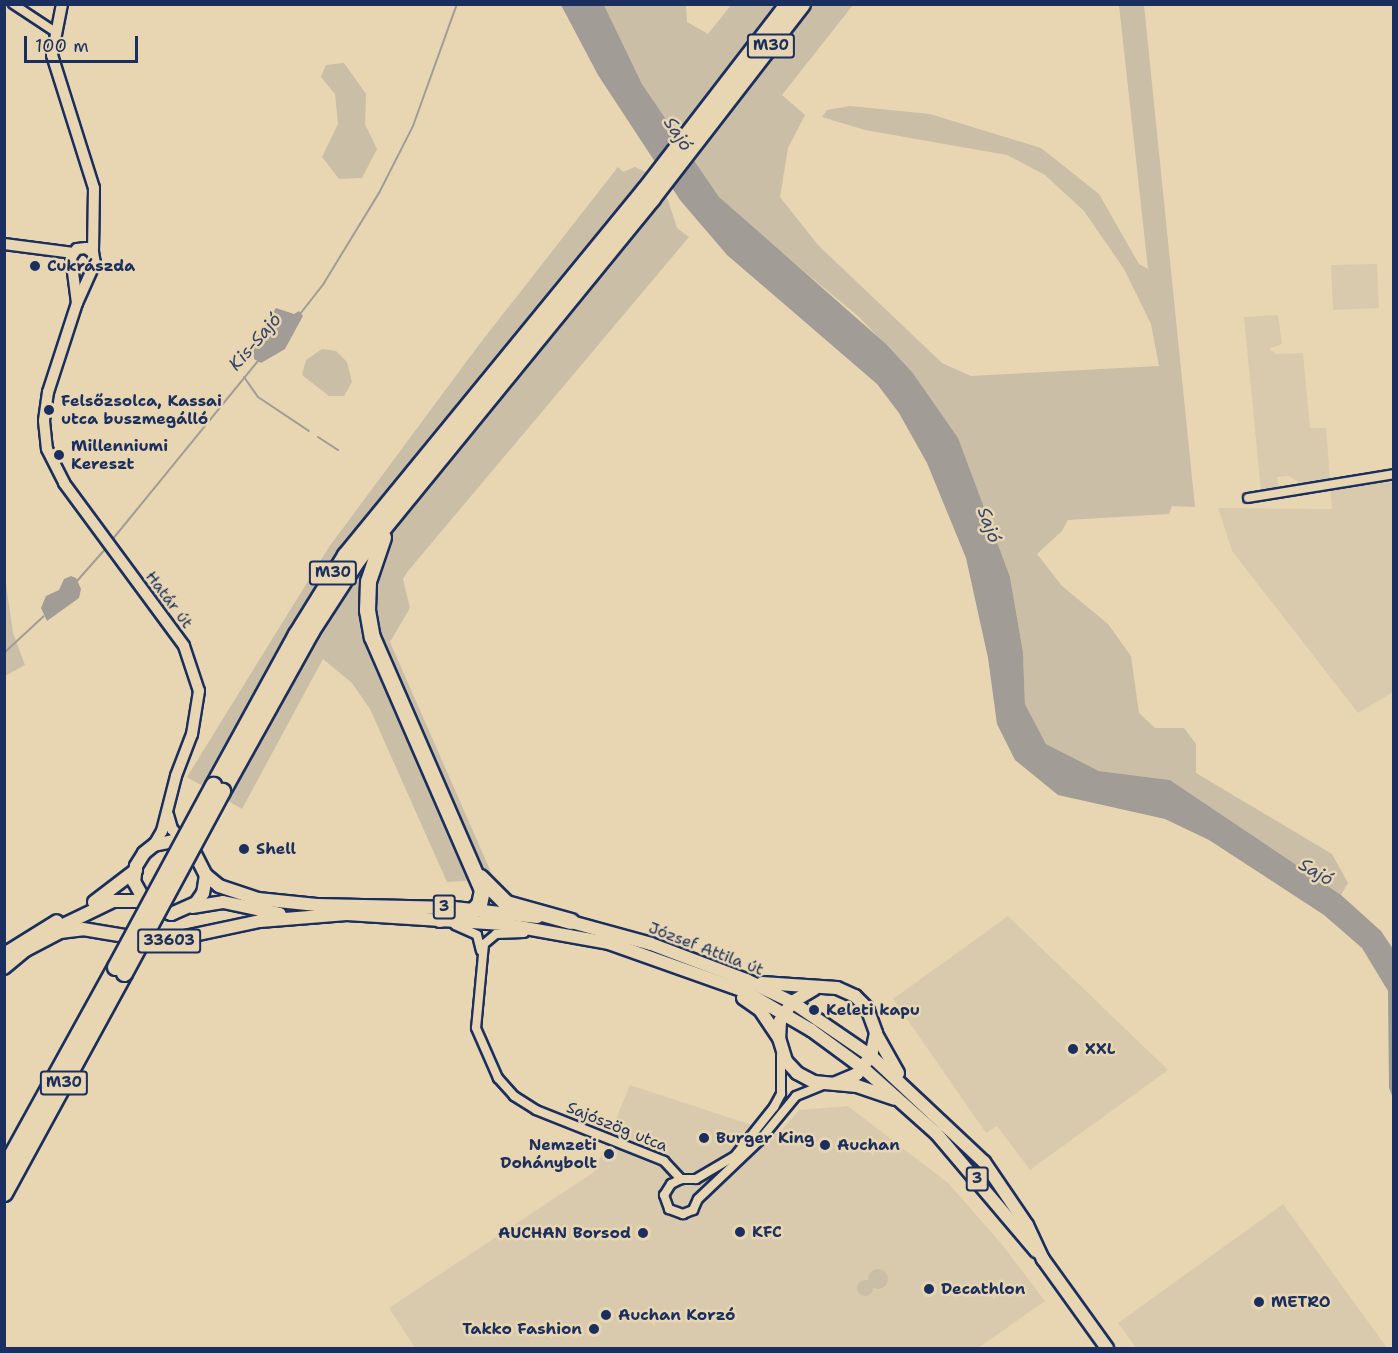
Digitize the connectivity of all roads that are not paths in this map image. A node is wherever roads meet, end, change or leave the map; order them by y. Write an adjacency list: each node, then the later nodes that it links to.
1 (13, 4): 5 (street)
2 (62, 4): 5 (main road)
3 (788, 4): 6 (highway, M30)
4 (802, 4): 6 (highway, M30)
5 (54, 31): 8 (main road)
6 (737, 82): 7 (highway, M30)
7 (648, 194): 17 (highway, M30); 19 (highway, M30)
8 (93, 231): 11 (main road); 12 (main road)
9 (4, 244): 10 (main road)
10 (50, 248): 11 (main road); 13 (main road)
11 (77, 250): 12 (main road); 13 (main road)
12 (93, 253): 14 (main road)
13 (73, 268): 14 (main road); 15 (main road)
14 (90, 271): 15 (main road)
15 (76, 303): 20 (main road, Határ út)
16 (1394, 474): 18 (street)
17 (412, 488): 19 (highway, M30); 24 (highway)
18 (1248, 498)
19 (217, 788): 38 (highway, M30, bridge)
20 (168, 815): 21 (main road, Határ út); 22 (main road)
21 (154, 845): 22 (main road); 23 (main road)
22 (189, 847): 25 (main road, 3)
23 (136, 870): 26 (main road); 36 (main road)
24 (474, 870): 28 (highway); 32 (highway)
25 (206, 875): 27 (main road); 28 (main road, József Attila út / 3)
26 (143, 901): 27 (main road, 3); 34 (main road, 3)
27 (191, 907): 29 (main road, 3)
28 (474, 909): 31 (highway); 32 (main road, József Attila út / 3)
29 (297, 916): 30 (main road, József Attila út / 3); 33 (main road, 33603)
30 (397, 916): 31 (main road, József Attila út / 3); 35 (street)
31 (440, 919): 32 (main road, József Attila út / 3)
32 (572, 928): 35 (street); 39 (main road, József Attila út / 3); 40 (main road, József Attila út / 3)
33 (42, 940): 34 (main road, 3)
34 (24, 951): 37 (main road, 3)
35 (482, 952): 51 (street, Sajószög utca)
36 (4, 954)
37 (4, 968)
38 (119, 970): 52 (highway, M30); 55 (highway, M30)
39 (703, 975): 42 (main road, József Attila út / 3); 44 (main road)
40 (746, 980): 41 (main road); 42 (main road, József Attila út / 3)
41 (817, 988): 42 (main road); 43 (main road)
42 (788, 1007): 44 (main road); 46 (main road, József Attila út / 3); 47 (main road, József Attila út / 3)
43 (876, 1033): 46 (main road); 49 (main road)
44 (779, 1038): 45 (main road)
45 (781, 1051): 48 (main road); 53 (street)
46 (871, 1056): 47 (main road); 49 (main road, József Attila út / 3)
47 (863, 1068): 48 (main road); 50 (main road, József Attila út / 3)
48 (830, 1084): 50 (main road); 56 (street)
49 (916, 1095): 57 (main road, József Attila út / 3)
50 (906, 1104): 57 (main road, József Attila út / 3)
51 (652, 1156): 53 (street, Sajószög utca); 54 (street)
52 (4, 1168)
53 (685, 1180): 54 (street); 56 (street)
54 (670, 1184): 56 (street)
55 (4, 1193)
56 (698, 1199)
57 (1043, 1258): 58 (main road, József Attila út / 3)
58 (1107, 1348)

